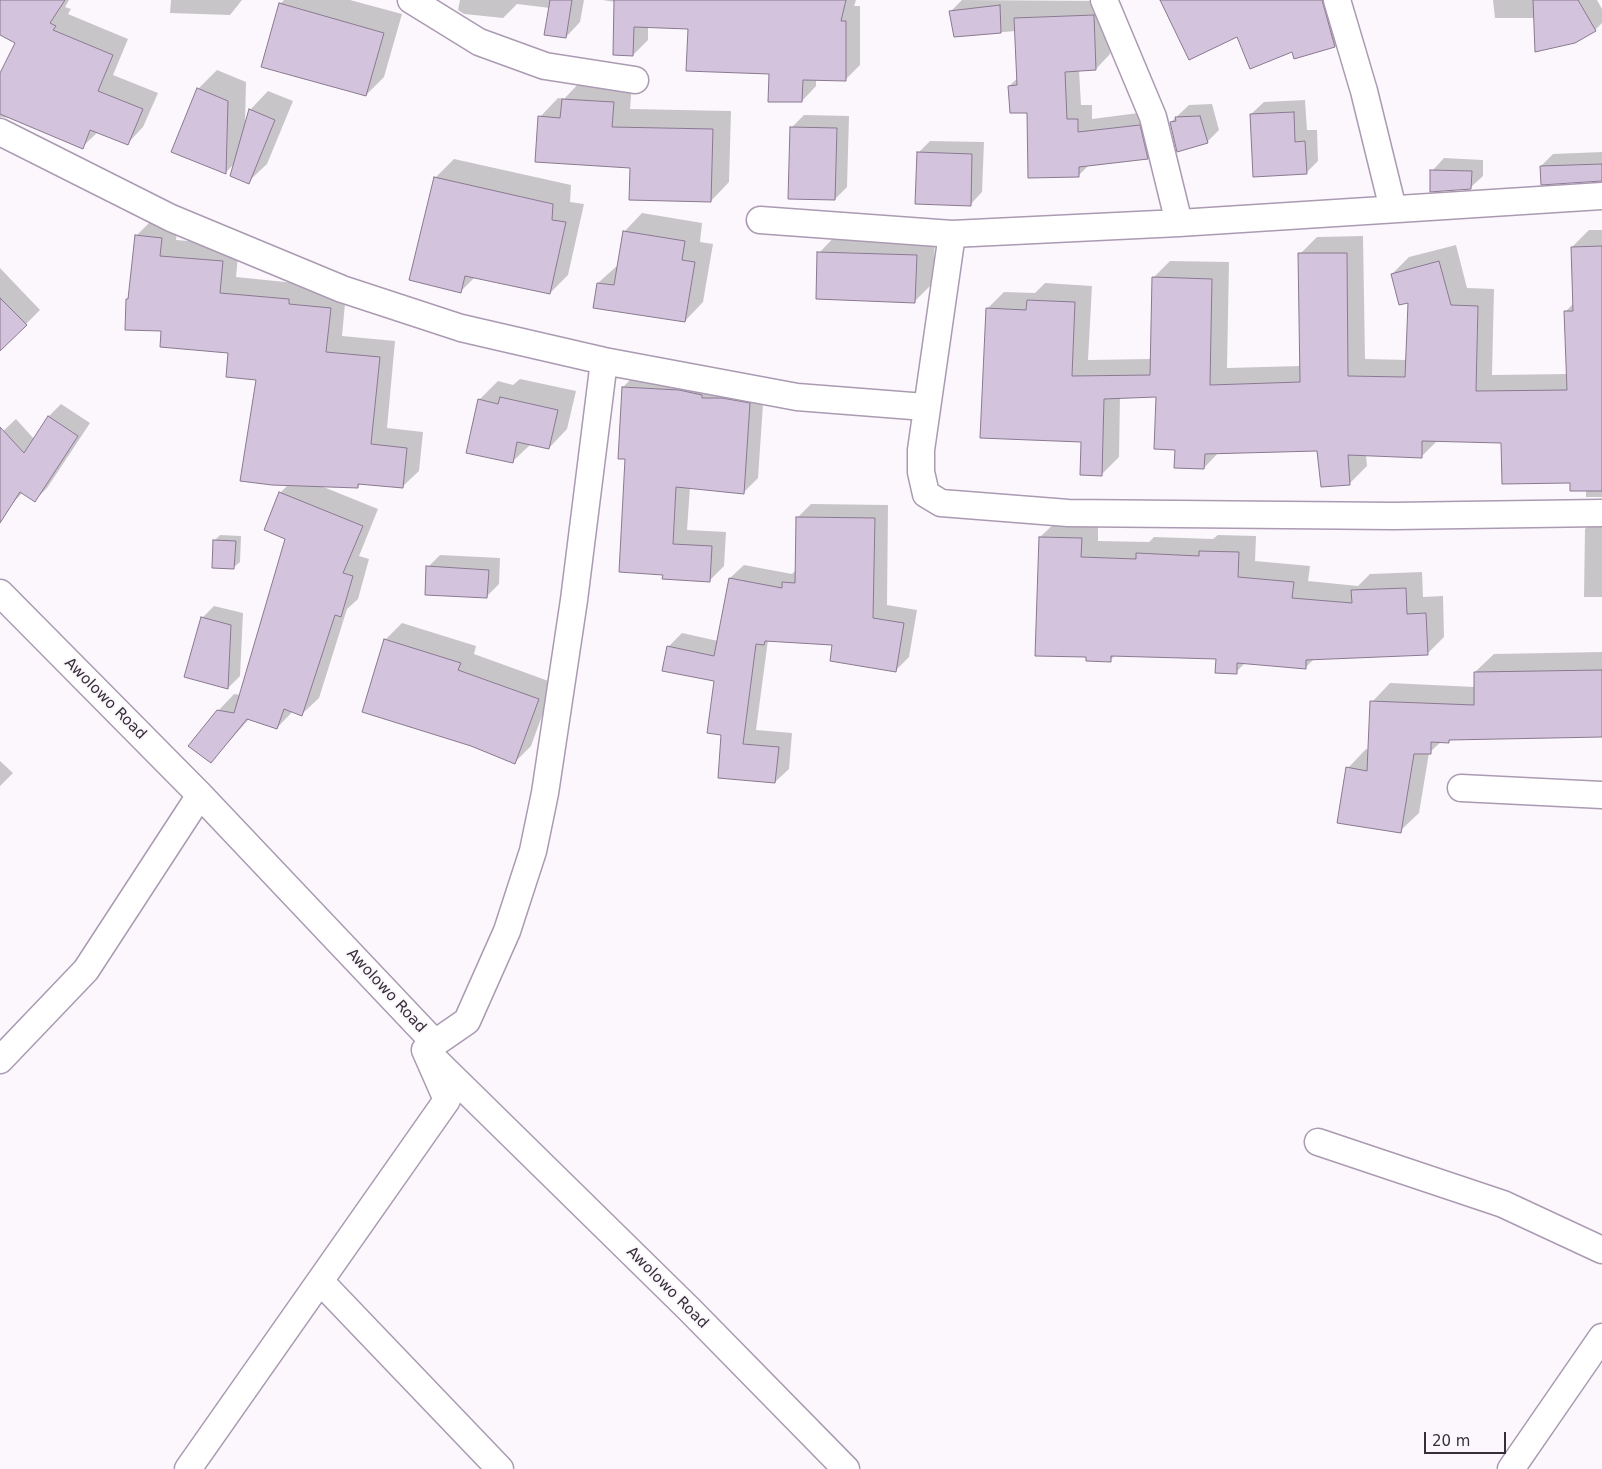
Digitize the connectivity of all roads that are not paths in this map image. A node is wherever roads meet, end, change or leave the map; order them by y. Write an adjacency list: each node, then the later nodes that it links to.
1 (411, 0): 4 (street)
2 (1104, 0): 9 (street)
3 (1337, 0): 7 (street)
4 (635, 80)
5 (0, 132): 11 (street)
6 (1602, 196): 7 (street)
7 (1392, 210): 9 (street)
8 (760, 220): 10 (street)
9 (1179, 223): 10 (street)
10 (952, 234): 12 (street)
11 (604, 361): 12 (street); 18 (street)
12 (926, 407): 13 (street)
13 (1602, 513)
14 (0, 593): 16 (street, Awolowo Road)
15 (1461, 788): 17 (street)
16 (200, 795): 18 (street, Awolowo Road); 19 (street)
17 (1602, 795)
18 (425, 1050): 22 (street); 26 (street, Awolowo Road)
19 (0, 1060)
20 (1318, 1142): 21 (street)
21 (1602, 1250)
22 (322, 1282): 24 (street); 25 (street)
23 (1602, 1337): 27 (street)
24 (188, 1469)
25 (500, 1469)
26 (846, 1469)
27 (1511, 1469)

